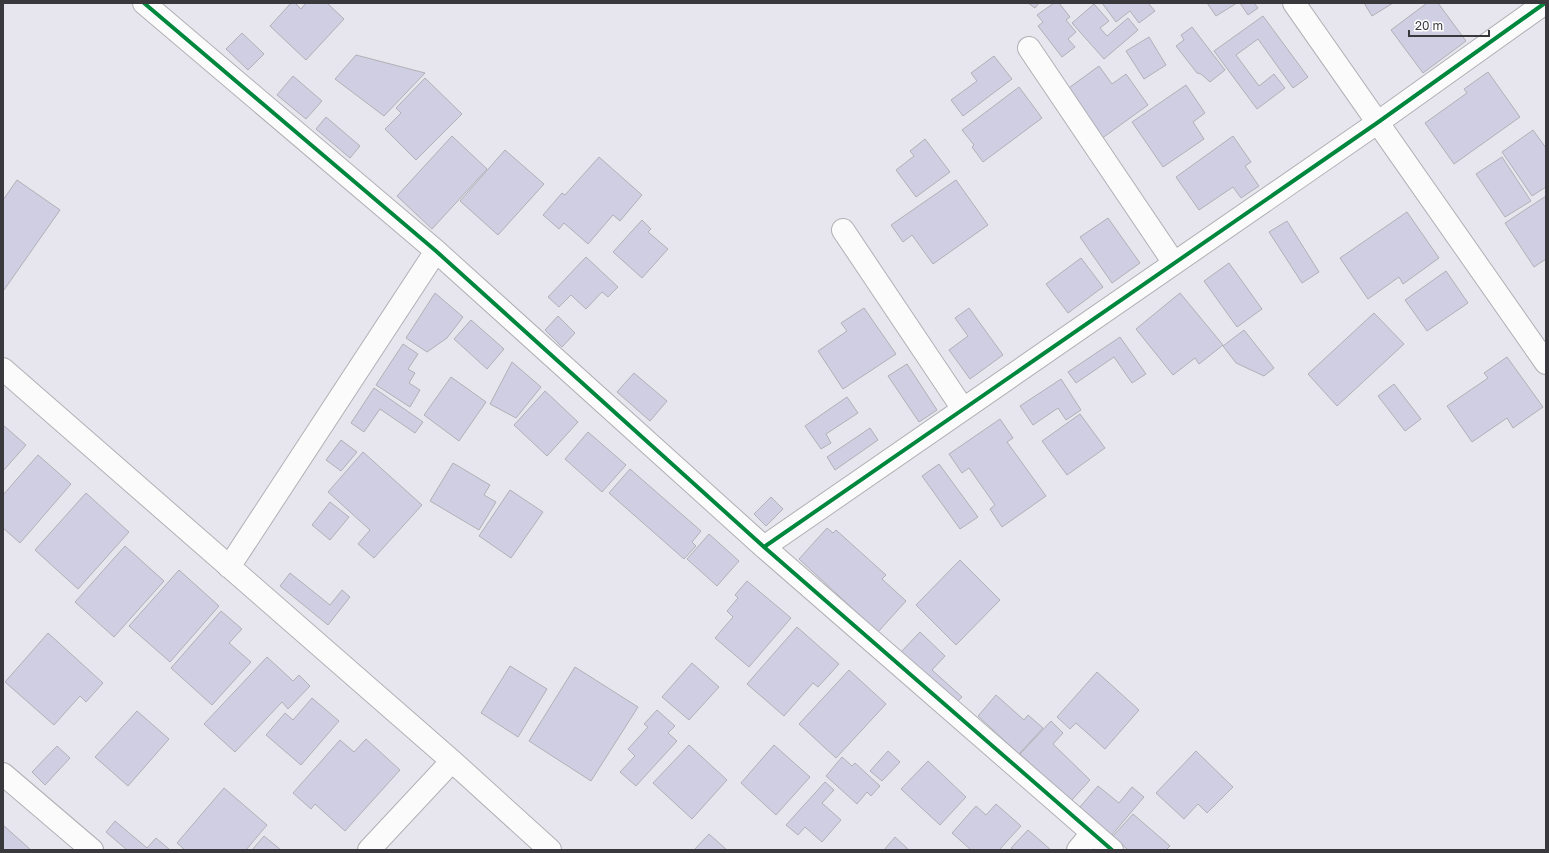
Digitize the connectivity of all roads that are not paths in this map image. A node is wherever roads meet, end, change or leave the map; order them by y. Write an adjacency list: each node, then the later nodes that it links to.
1 (144, 3): 7 (street)
2 (1294, 3): 5 (street)
3 (1545, 3): 5 (street)
4 (1029, 48): 8 (street)
5 (1377, 123): 8 (street); 9 (street)
6 (842, 230): 11 (street)
7 (436, 251): 12 (street); 13 (street)
8 (1174, 263): 11 (street)
9 (1546, 363)
10 (3, 369): 13 (street)
11 (963, 409): 12 (street)
12 (764, 547): 16 (street)
13 (229, 567): 14 (street)
14 (452, 762): 18 (street); 19 (street)
15 (3, 774): 17 (street)
16 (1092, 833): 20 (street); 21 (street)
17 (92, 850)
18 (369, 850)
19 (550, 850)
20 (1078, 850)
21 (1112, 850)

